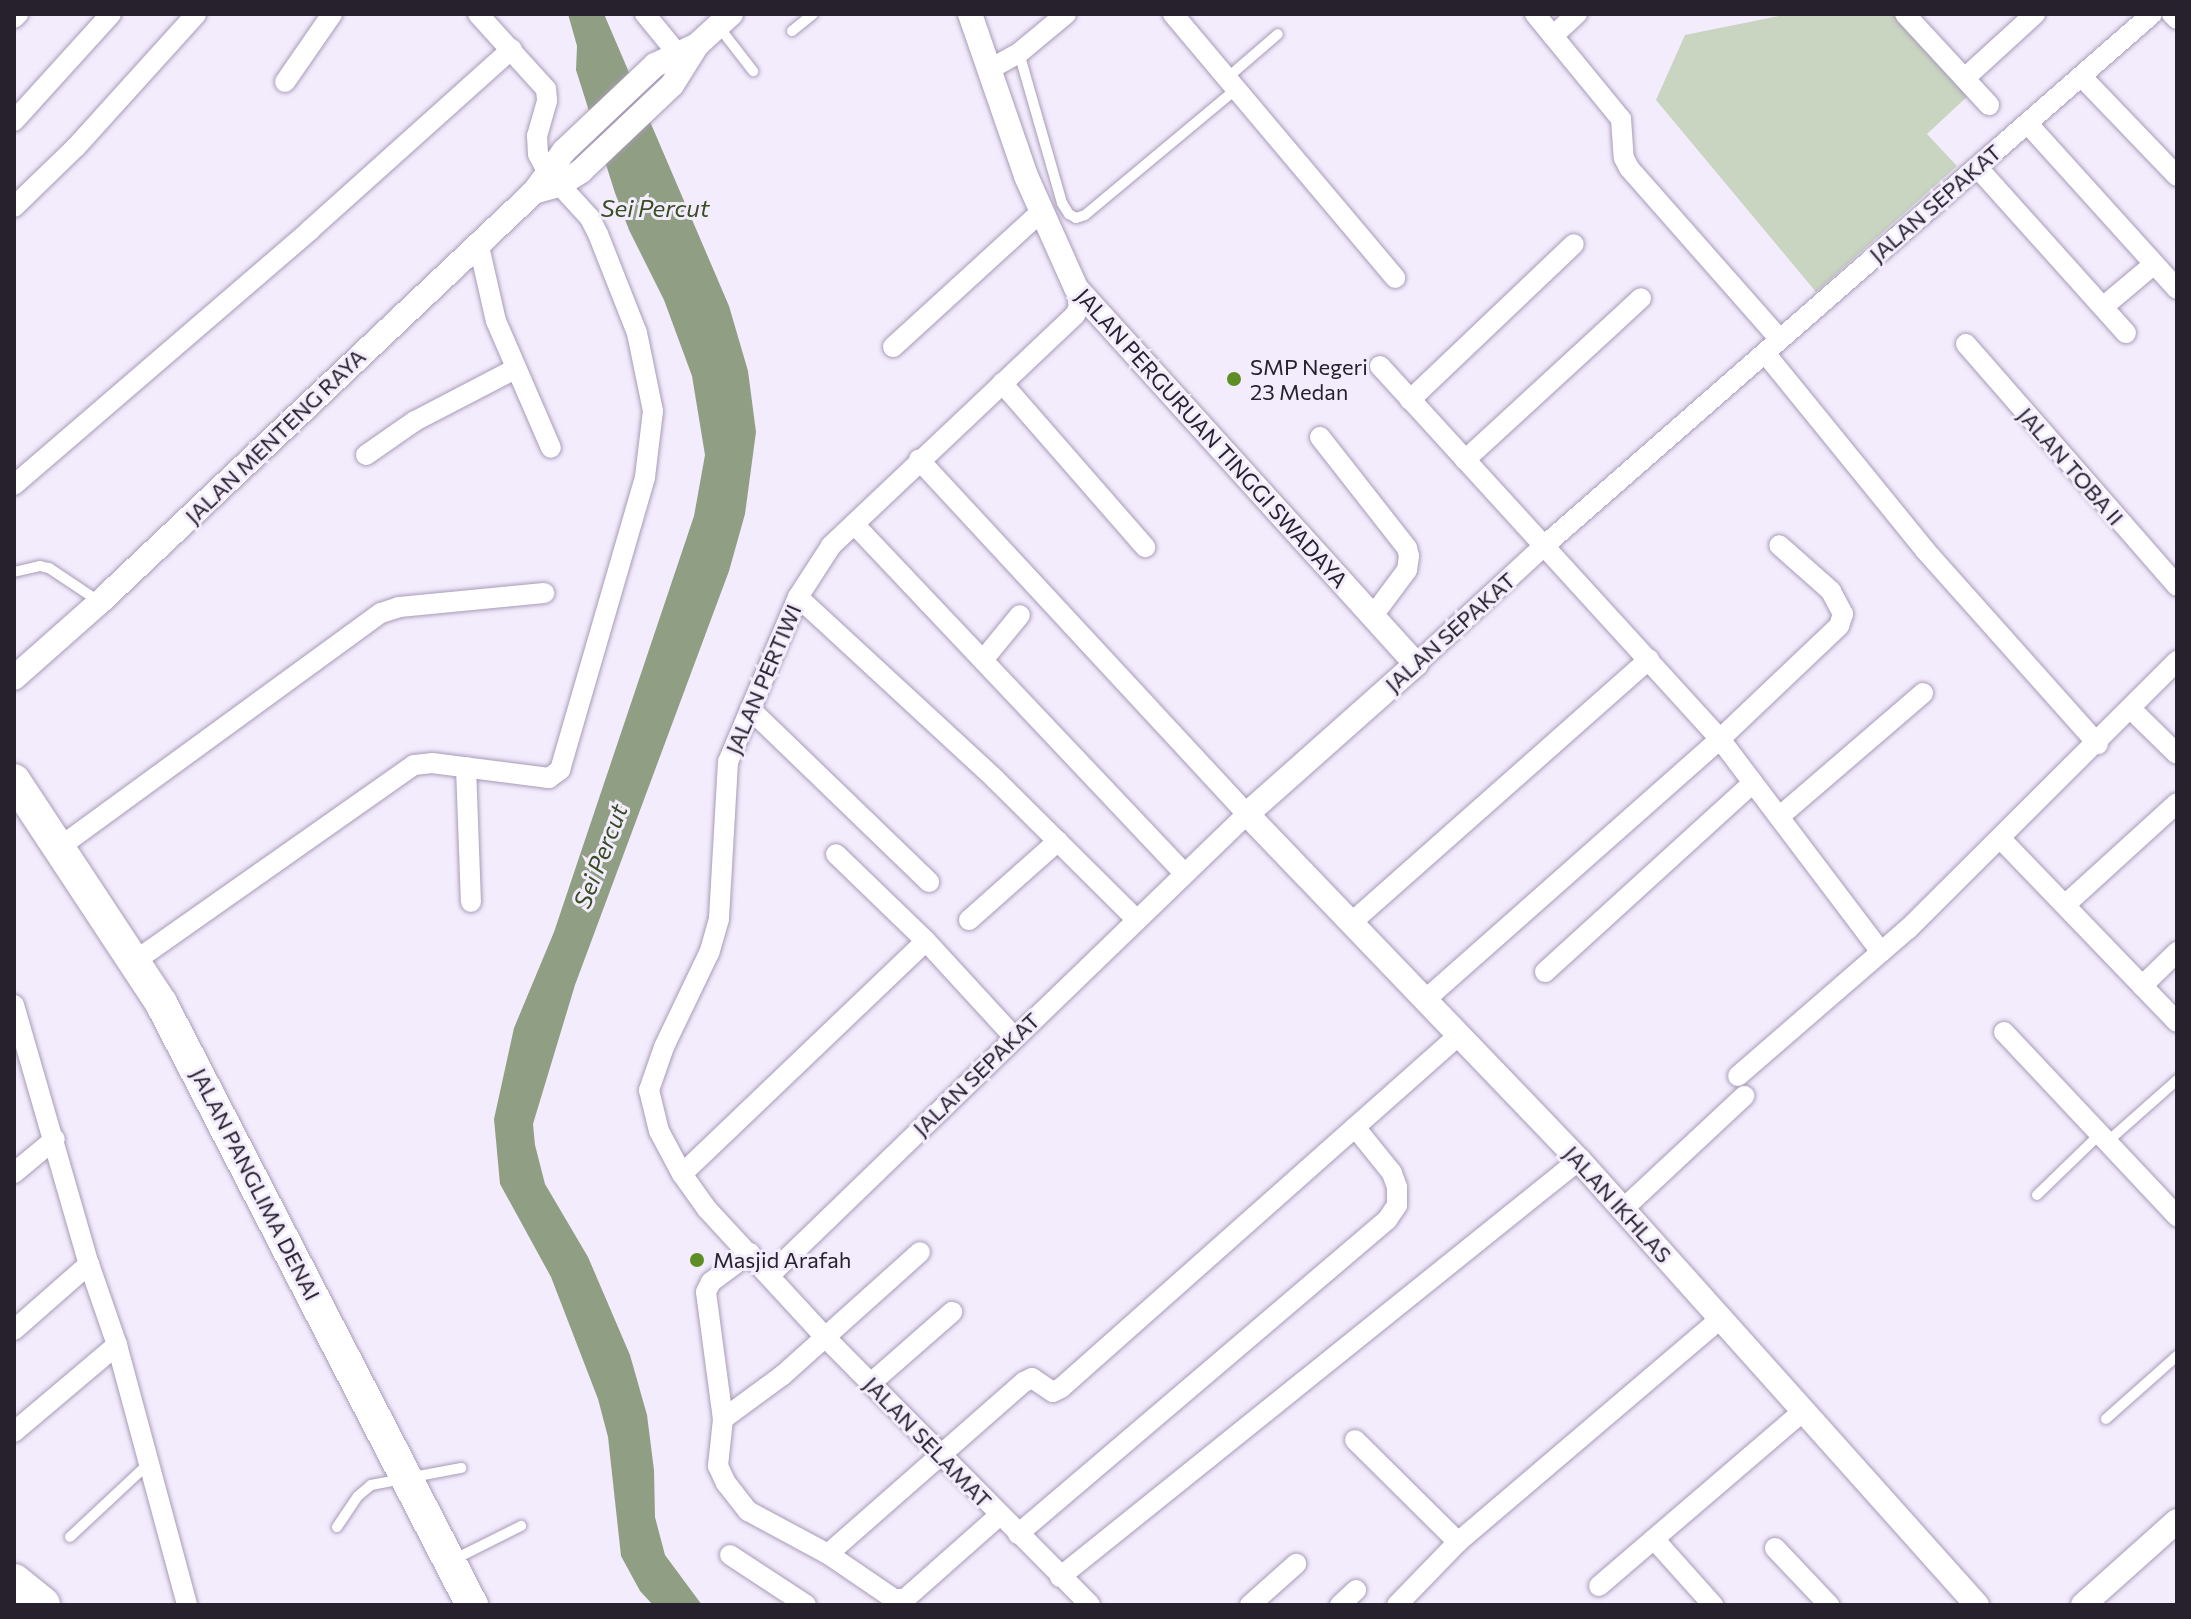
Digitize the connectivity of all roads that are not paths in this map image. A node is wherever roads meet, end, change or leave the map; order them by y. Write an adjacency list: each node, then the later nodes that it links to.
1 (111, 14): 31 (street)
2 (196, 14): 36 (street)
3 (332, 14): 28 (street)
4 (478, 14): 21 (street)
5 (645, 14): 23 (street)
6 (813, 14): 18 (lane)
7 (970, 14): 24 (street, JALAN PERGURUAN TINGGI SWADAYA)
8 (1066, 14): 22 (street)
9 (1173, 14): 29 (street)
10 (1535, 14): 20 (street)
11 (1577, 14): 20 (street)
12 (1905, 14): 27 (street)
13 (2035, 14): 27 (street)
14 (2152, 14): 26 (street, JALAN SEPAKAT)
15 (2172, 14): 16 (street)
16 (2177, 19)
17 (724, 20): 23 (street, JALAN MENTENG RAYA); 25 (lane)
18 (792, 31)
19 (1278, 34): 29 (lane)
20 (1553, 36): 48 (street)
21 (512, 49): 35 (street); 59 (street)
22 (1019, 53): 24 (street); 29 (lane)
23 (679, 57): 35 (street, JALAN MENTENG RAYA); 35 (street, JALAN MENTENG RAYA)
24 (990, 69): 37 (street, JALAN PERGURUAN TINGGI SWADAYA)
25 (753, 71)
26 (2082, 77): 32 (street, JALAN SEPAKAT); 34 (street)
27 (1965, 78): 30 (street)
28 (285, 82)
29 (1231, 84): 41 (street)
30 (1989, 105)
31 (14, 121)
32 (2028, 124): 33 (street, JALAN SEPAKAT); 40 (street)
33 (1977, 167): 45 (street); 48 (street, JALAN SEPAKAT)
34 (2177, 176)
35 (553, 178): 38 (street, JALAN MENTENG RAYA); 82 (street)
36 (14, 207)
37 (1041, 212): 42 (street, JALAN PERGURUAN TINGGI SWADAYA); 49 (street)
38 (478, 242): 51 (street); 68 (street, JALAN MENTENG RAYA)
39 (1574, 244): 53 (street)
40 (2154, 264): 43 (street); 45 (street)
41 (1395, 278)
42 (1076, 288): 52 (street, JALAN PERTIWI); 70 (street, JALAN PERGURUAN TINGGI SWADAYA)
43 (2177, 289)
44 (1641, 298): 58 (street)
45 (2103, 307): 46 (street)
46 (2126, 333)
47 (1966, 344): 65 (street, JALAN TOBA II)
48 (1772, 346): 62 (street, JALAN SEPAKAT); 80 (street)
49 (893, 347)
50 (1380, 366): 53 (street)
51 (515, 369): 55 (street); 56 (street)
52 (1002, 383): 57 (street, JALAN PERTIWI); 63 (street)
53 (1410, 400): 58 (street)
54 (1320, 437): 70 (street)
55 (551, 448)
56 (366, 455)
57 (919, 460): 60 (street, JALAN PERTIWI); 86 (street)
58 (1465, 460): 62 (street)
59 (14, 485)
60 (854, 524): 67 (street, JALAN PERTIWI); 72 (street)
61 (1779, 545): 79 (street)
62 (1544, 546): 71 (street); 74 (street, JALAN SEPAKAT)
63 (1145, 547)
64 (14, 572): 68 (lane)
65 (2177, 586)
66 (544, 593): 90 (street)
67 (798, 597): 77 (street, JALAN PERTIWI); 89 (street)
68 (100, 602): 75 (street, JALAN MENTENG RAYA)
69 (1020, 615): 72 (street)
70 (1372, 617): 74 (street, JALAN PERGURUAN TINGGI SWADAYA)
71 (1649, 659): 79 (street); 98 (street)
72 (983, 660): 92 (street)
73 (2177, 661): 78 (street)
74 (1416, 664): 86 (street, JALAN SEPAKAT)
75 (14, 678)
76 (1923, 693): 87 (street)
77 (750, 709): 93 (street); 119 (street, JALAN PERTIWI)
78 (2131, 709): 80 (street); 81 (street)
79 (1720, 739): 84 (street); 105 (street)
80 (2098, 744): 88 (street)
81 (2177, 754)
82 (466, 767): 94 (street); 102 (street)
83 (14, 780): 90 (main road, JALAN PANGLIMA DENAI)
84 (1753, 783): 87 (street); 103 (street)
85 (2177, 803): 95 (street)
86 (1247, 814): 92 (street, JALAN SEPAKAT); 98 (street, JALAN IKHLAS)
87 (1779, 817): 100 (street)
88 (2000, 838): 95 (street); 100 (street)
89 (1058, 841): 96 (street); 97 (street)
90 (57, 849): 102 (main road, JALAN PANGLIMA DENAI)
91 (836, 854): 99 (street)
92 (1183, 872): 96 (street, JALAN SEPAKAT)
93 (929, 882)
94 (471, 902)
95 (2065, 905): 104 (street)
96 (1136, 919): 110 (street, JALAN SEPAKAT)
97 (969, 920)
98 (1351, 923): 105 (street, JALAN IKHLAS)
99 (926, 941): 110 (street); 119 (street)
100 (1881, 952): 111 (street)
101 (2177, 952): 104 (street)
102 (135, 961): 142 (main road, JALAN PANGLIMA DENAI)
103 (1545, 972)
104 (2142, 986): 107 (street)
105 (1425, 1000): 109 (street, JALAN IKHLAS)
106 (14, 1005): 116 (street)
107 (2177, 1022)
108 (2004, 1032): 115 (street)
109 (1459, 1035): 114 (street); 117 (street, JALAN IKHLAS)
110 (1014, 1037): 126 (street, JALAN SEPAKAT)
111 (1738, 1076)
112 (2177, 1080): 115 (lane)
113 (1744, 1096): 121 (street)
114 (1355, 1127): 139 (street); 147 (street)
115 (2104, 1138): 120 (lane); 122 (street)
116 (55, 1139): 118 (street); 125 (street)
117 (1579, 1160): 121 (street, JALAN IKHLAS); 156 (street)
118 (14, 1173)
119 (682, 1174): 124 (street, JALAN PERTIWI)
120 (2037, 1195)
121 (1623, 1209): 128 (street, JALAN IKHLAS)
122 (2177, 1216)
123 (920, 1252): 130 (street)
124 (750, 1253): 126 (street, JALAN PERTIWI); 135 (street)
125 (89, 1264): 129 (street); 131 (street)
126 (771, 1274): 130 (street, JALAN SELAMAT)
127 (952, 1312): 133 (street)
128 (1721, 1318): 134 (street, JALAN IKHLAS); 150 (street)
129 (14, 1330)
130 (826, 1338): 133 (street, JALAN SELAMAT); 135 (street)
131 (117, 1345): 137 (street); 140 (street)
132 (2177, 1356): 136 (lane)
133 (871, 1383): 139 (street, JALAN SELAMAT)
134 (1804, 1410): 149 (street); 170 (street, JALAN IKHLAS)
135 (723, 1419): 152 (street)
136 (2106, 1419)
137 (14, 1432)
138 (1355, 1440): 150 (street)
139 (939, 1453): 143 (street, JALAN SELAMAT); 152 (street)
140 (147, 1465): 148 (lane); 163 (street)
141 (461, 1468): 142 (lane)
142 (406, 1477): 146 (lane); 154 (main road, JALAN PANGLIMA DENAI)
143 (1000, 1515): 147 (street, JALAN SELAMAT); 152 (street)
144 (2177, 1521): 171 (street)
145 (521, 1526): 154 (lane)
146 (337, 1527)
147 (1018, 1534): 156 (street, JALAN SELAMAT)
148 (70, 1537)
149 (1654, 1539): 158 (street); 168 (street)
150 (1458, 1542): 167 (street)
151 (1775, 1548): 169 (street)
152 (828, 1554)
153 (730, 1555): 164 (street)
154 (450, 1562): 160 (main road, JALAN PANGLIMA DENAI)
155 (1296, 1564): 165 (street)
156 (1060, 1577): 161 (street, JALAN SELAMAT)
157 (14, 1582): 162 (highway)
158 (1599, 1586)
159 (1356, 1590): 166 (street)
160 (465, 1602)
161 (1088, 1604)
162 (42, 1605)
163 (187, 1605)
164 (806, 1605)
165 (1250, 1605)
166 (1340, 1605)
167 (1397, 1605)
168 (1713, 1605)
169 (1829, 1605)
170 (1977, 1605)
171 (2083, 1605)

